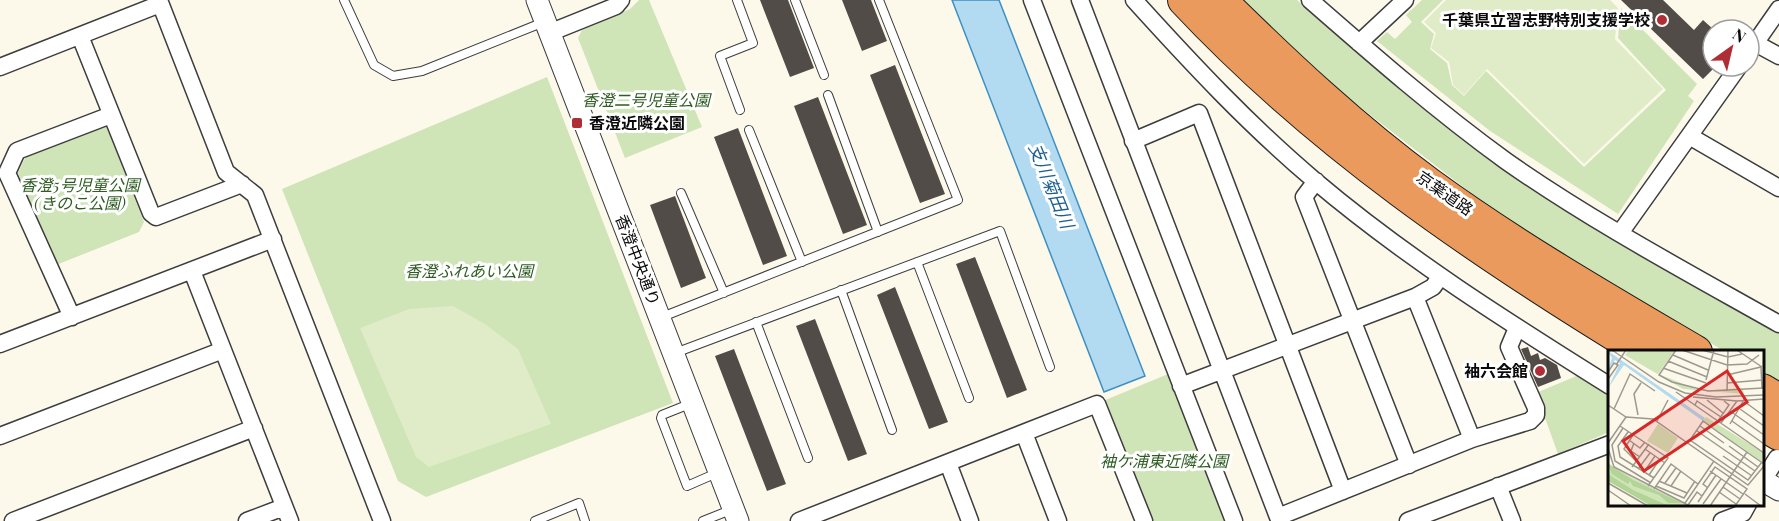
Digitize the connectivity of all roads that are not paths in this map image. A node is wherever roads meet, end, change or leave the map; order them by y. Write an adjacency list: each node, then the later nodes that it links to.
1 (344, 0): 16 (lane)
2 (537, 0): 16 (street, 香澄中央通り)
3 (621, 0): 16 (street)
4 (737, 0): 26 (lane)
5 (795, 0): 23 (lane)
6 (879, 0): 35 (lane)
7 (1033, 0): 60 (street)
8 (1080, 0): 30 (street)
9 (1134, 0): 31 (street)
10 (1184, 0): 54 (highway, 京葉道路)
11 (1220, 0): 55 (highway, 京葉道路)
12 (1310, 0): 19 (street)
13 (1405, 0): 19 (street)
14 (159, 2): 18 (street); 32 (street)
15 (1779, 9): 17 (street)
16 (547, 27): 46 (street, 香澄中央通り)
17 (1761, 34)
18 (81, 36): 22 (street); 27 (street)
19 (1359, 43): 36 (street)
20 (1761, 50): 21 (street)
21 (1779, 56)
22 (0, 67)
23 (824, 75)
24 (1731, 78): 29 (street)
25 (828, 95): 35 (lane)
26 (740, 110)
27 (111, 115): 32 (street); 45 (street)
28 (749, 130): 38 (lane)
29 (1691, 137): 33 (street); 36 (street)
30 (1133, 141): 52 (street); 58 (street)
31 (1316, 181): 41 (street); 47 (street)
32 (242, 184): 37 (street)
33 (1779, 188)
34 (681, 193): 43 (lane)
35 (878, 232): 38 (lane)
36 (1620, 233): 49 (street)
37 (273, 239): 40 (street); 85 (street)
38 (802, 262): 43 (lane)
39 (917, 262): 42 (lane); 57 (lane); 62 (lane)
40 (192, 271): 45 (street); 53 (street)
41 (1440, 277): 44 (street); 50 (street)
42 (841, 290): 48 (lane); 67 (lane)
43 (724, 293): 46 (lane)
44 (1415, 297): 47 (street); 70 (street)
45 (72, 317): 51 (street)
46 (661, 318): 56 (street, 香澄中央通り)
47 (1352, 321): 52 (street); 75 (street)
48 (756, 322): 56 (lane); 73 (lane)
49 (1779, 324)
50 (1517, 328): 59 (street); 70 (street)
51 (0, 344)
52 (1287, 344): 58 (street); 79 (street)
53 (223, 350): 66 (street); 69 (street)
54 (1641, 350)
55 (1694, 350)
56 (674, 353): 64 (street, 香澄中央通り)
57 (1050, 367)
58 (1222, 370): 60 (street); 79 (street)
59 (1608, 385)
60 (1181, 386): 93 (street)
61 (1764, 391): 63 (highway)
62 (969, 398)
63 (1779, 400)
64 (693, 402): 76 (street, 香澄中央通り); 76 (lane)
65 (1764, 427): 72 (highway)
66 (254, 428): 81 (street); 83 (street)
67 (892, 430)
68 (1024, 433): 74 (street); 91 (street); 92 (street)
69 (0, 436)
70 (1472, 439): 75 (street)
71 (1608, 445): 78 (street)
72 (1778, 446): 77 (street)
73 (808, 458)
74 (948, 463): 89 (street); 90 (street)
75 (1408, 465): 79 (street)
76 (719, 472): 82 (street, 香澄中央通り)
77 (1767, 483)
78 (1498, 486): 94 (street); 95 (street)
79 (1344, 491)
80 (1746, 513): 96 (street)
81 (287, 514): 84 (street)
82 (736, 515): 88 (lane)
83 (13, 521)
84 (247, 521)
85 (382, 521)
86 (535, 521): 87 (lane)
87 (585, 521)
88 (703, 521)
89 (799, 521)
90 (970, 521)
91 (1058, 521)
92 (1144, 521)
93 (1233, 521)
94 (1408, 521)
95 (1512, 521)
96 (1722, 521)

